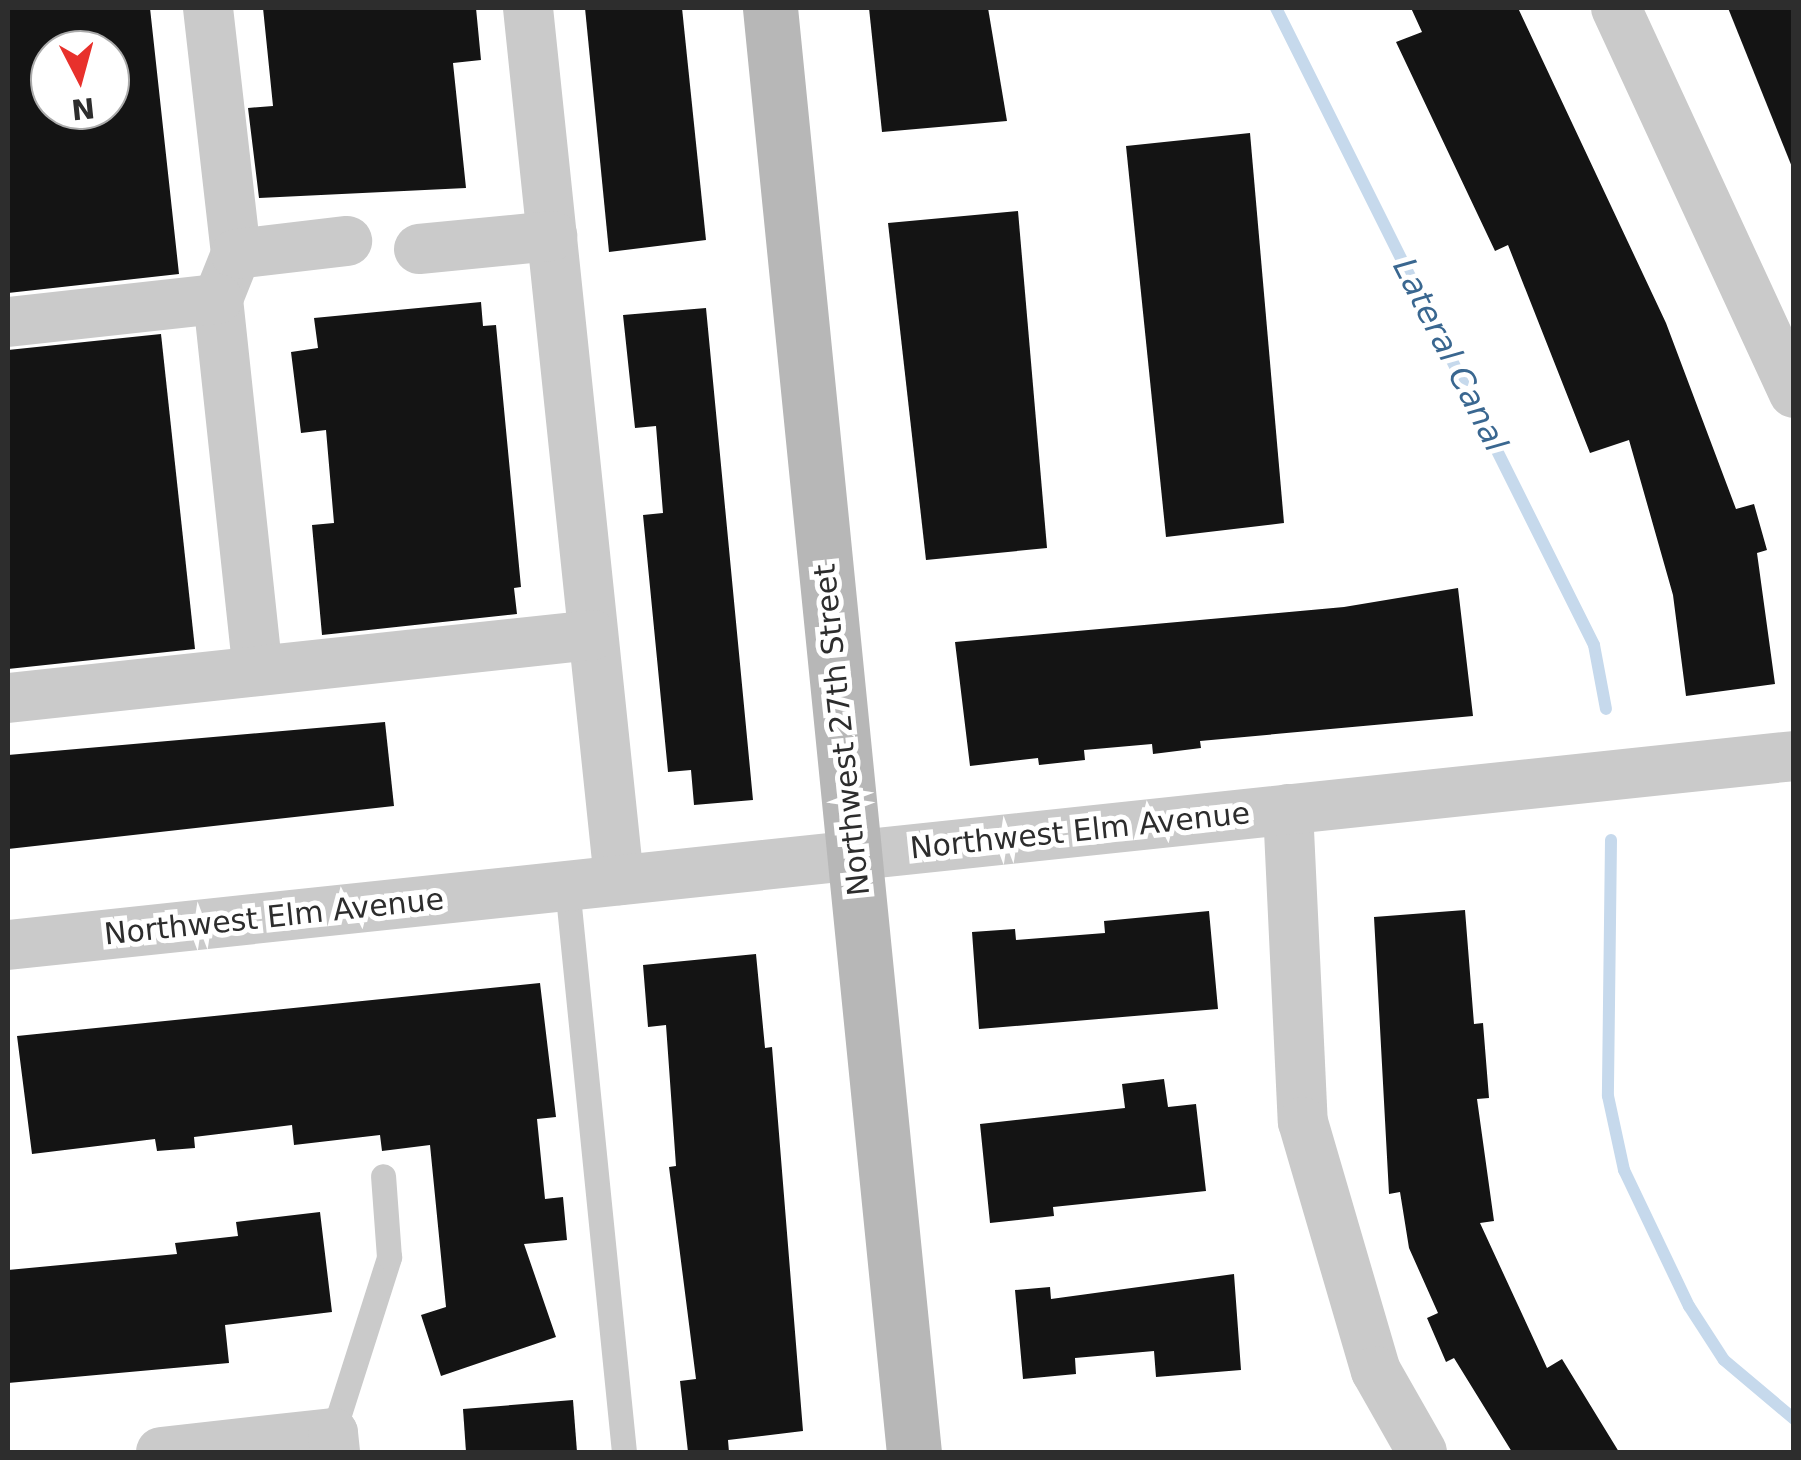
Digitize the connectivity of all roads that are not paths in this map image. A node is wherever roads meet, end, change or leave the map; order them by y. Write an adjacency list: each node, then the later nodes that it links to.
1 (208, 8): 8 (street)
2 (528, 8): 5 (street)
3 (770, 8): 16 (street, Northwest 27th Street)
4 (1616, 8): 10 (street)
5 (552, 236): 7 (street); 11 (street)
6 (347, 242): 8 (street)
7 (419, 250)
8 (227, 277): 9 (street); 12 (street)
9 (8, 322)
10 (1794, 393)
11 (593, 635): 12 (street); 17 (street)
12 (258, 671): 13 (street)
13 (8, 698)
14 (1794, 756): 15 (street, Northwest Elm Avenue)
15 (1288, 810): 16 (street, Northwest Elm Avenue); 25 (street)
16 (854, 855): 17 (street, Northwest Elm Avenue); 24 (street, Northwest 27th Street)
17 (619, 880): 18 (street, Northwest Elm Avenue)
18 (567, 886): 19 (street, Northwest Elm Avenue); 23 (lane)
19 (8, 945)
20 (383, 1176): 21 (lane)
21 (334, 1443): 22 (street)
22 (162, 1452)
23 (624, 1452)
24 (914, 1452)
25 (1422, 1452)

